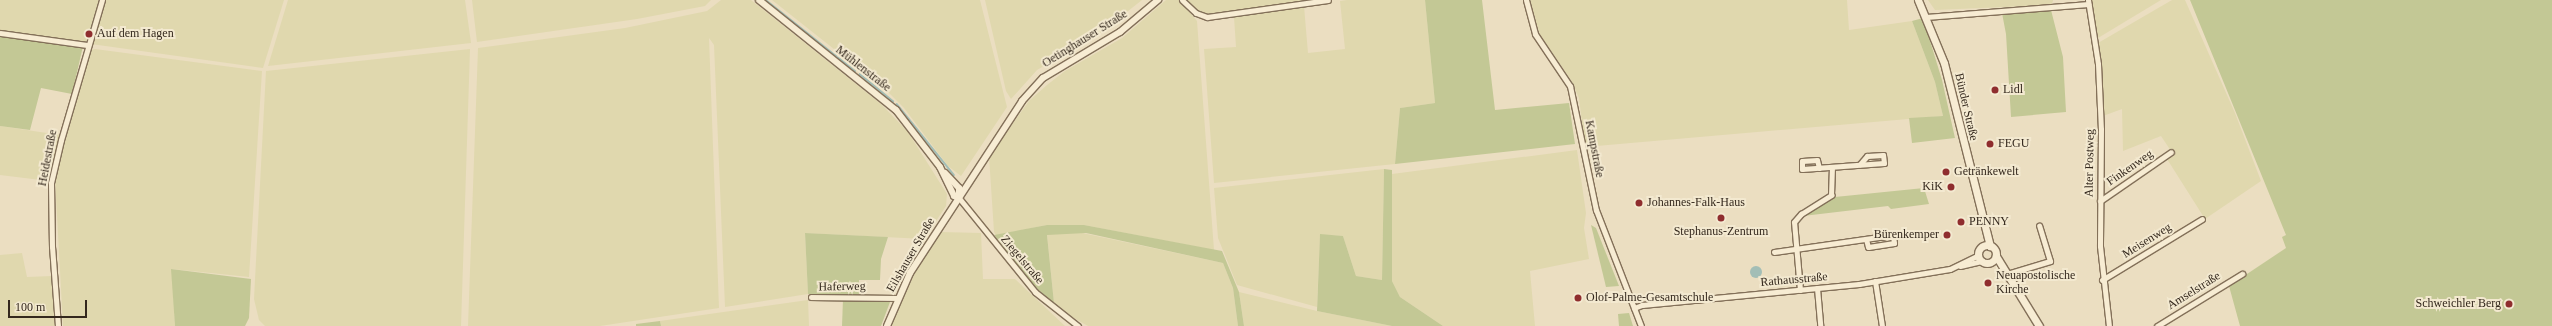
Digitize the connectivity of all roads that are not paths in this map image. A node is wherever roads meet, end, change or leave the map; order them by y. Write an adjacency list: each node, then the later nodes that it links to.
1 (102, 0): 11 (street, Heidestraße)
2 (759, 0): 16 (street, Mühlenstraße)
3 (1158, 0): 16 (street, Oetinghauser Straße)
4 (1182, 0): 5 (street)
5 (1328, 0)
6 (1526, 0): 34 (street, Kampstraße)
7 (1918, 0): 9 (main road, Bünder Straße)
8 (2088, 2): 9 (street); 17 (street, Alter Postweg)
9 (1926, 17): 21 (main road, Bünder Straße)
10 (0, 33): 11 (street)
11 (88, 45): 35 (street, Heidestraße)
12 (2171, 152): 17 (street, Finkenweg)
13 (1860, 164): 14 (street)
14 (1832, 167): 15 (street); 22 (street)
15 (1819, 168)
16 (959, 198): 33 (street, Eilshauser Straße); 37 (street, Ziegelstraße)
17 (2100, 201): 28 (street, Alter Postweg)
18 (2202, 219): 28 (street, Meisenweg)
19 (2039, 226): 26 (street)
20 (1866, 239): 20 (street); 22 (street)
21 (1987, 246): 24 (main road); 25 (main road)
22 (1796, 251): 23 (street); 31 (street)
23 (1774, 252)
24 (1980, 258): 25 (main road); 29 (street, Rathausstraße)
25 (1994, 259): 26 (main road)
26 (2007, 274): 41 (main road)
27 (2242, 274): 43 (street, Amselstraße)
28 (2102, 280): 42 (street, Alter Postweg)
29 (1875, 281): 30 (street, Rathausstraße); 40 (street)
30 (1817, 288): 31 (street, Rathausstraße); 39 (street)
31 (1800, 290): 34 (street, Rathausstraße)
32 (811, 297): 33 (street, Haferweg)
33 (897, 298): 36 (street, Eilshauser Straße)
34 (1634, 308): 38 (street, Kampstraße)
35 (58, 326)
36 (887, 326)
37 (1078, 326)
38 (1640, 326)
39 (1820, 326)
40 (1882, 326)
41 (2039, 326)
42 (2109, 326)
43 (2157, 326)

